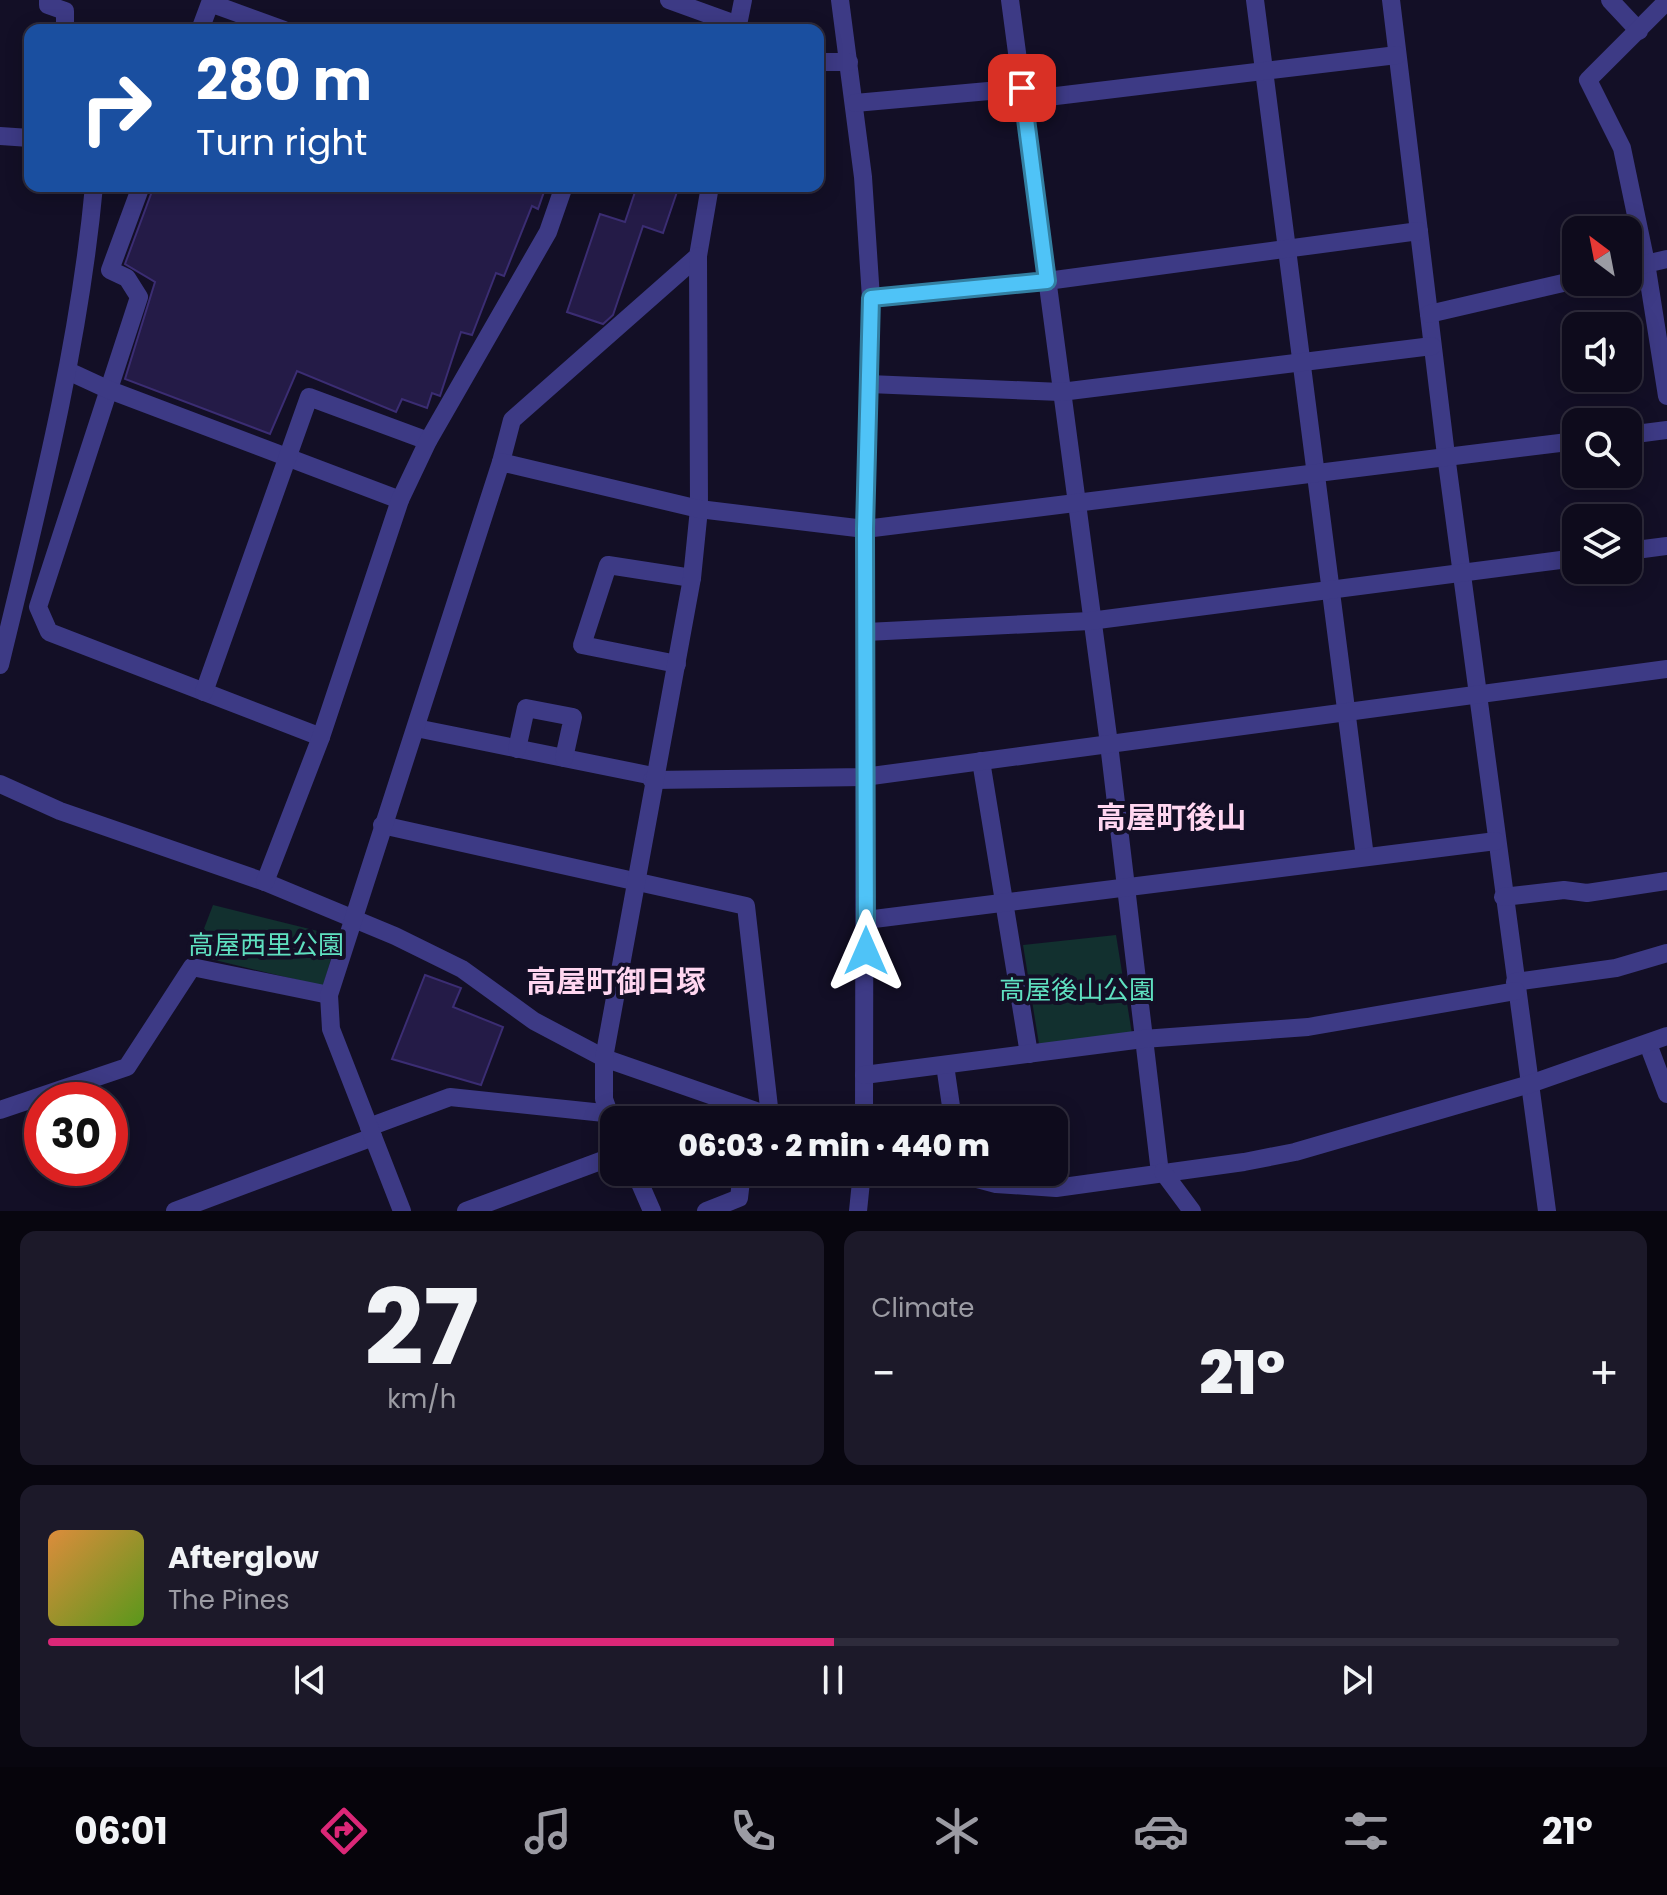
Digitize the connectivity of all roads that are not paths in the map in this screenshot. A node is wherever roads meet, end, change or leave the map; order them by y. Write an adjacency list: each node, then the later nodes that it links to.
1 (48, 0): 10 (street)
2 (669, 0): 13 (street)
3 (743, 0): 14 (street)
4 (840, 0): 18 (street)
5 (1010, 0): 20 (street)
6 (1255, 0): 19 (street)
7 (1391, 0): 16 (street)
8 (1610, 0): 15 (street)
9 (1667, 1): 15 (street)
10 (65, 24)
11 (202, 24): 12 (street)
12 (268, 24)
13 (730, 24)
14 (739, 24)
15 (1639, 31): 28 (street)
16 (1397, 55): 19 (street); 29 (street)
17 (824, 62): 18 (street)
18 (849, 62): 21 (street)
19 (1265, 71): 20 (street); 30 (street)
20 (1022, 94): 21 (street); 36 (street)
21 (855, 103): 39 (street)
22 (0, 136): 23 (street)
23 (24, 138)
24 (93, 192): 33 (street)
25 (139, 192): 35 (street)
26 (562, 192): 50 (street)
27 (709, 192): 31 (street)
28 (1631, 216)
29 (1419, 231): 30 (street); 40 (street)
30 (1287, 251): 36 (street); 42 (street)
31 (698, 256): 54 (street); 58 (street)
32 (1667, 259): 34 (street)
33 (87, 262): 35 (street); 43 (street)
34 (1642, 265)
35 (110, 270): 45 (street)
36 (1047, 281): 39 (street); 46 (street)
37 (1562, 283): 40 (street)
38 (1642, 288): 47 (street)
39 (871, 298): 44 (street)
40 (1429, 314): 41 (street)
41 (1432, 346): 42 (street); 52 (street)
42 (1299, 362): 46 (street); 55 (street)
43 (68, 371): 45 (street); 69 (street)
44 (869, 384): 46 (street); 59 (street)
45 (107, 389): 53 (street); 71 (street)
46 (1061, 392): 57 (street)
47 (1667, 396)
48 (1667, 430): 49 (street)
49 (1642, 433)
50 (428, 441): 53 (street); 56 (street)
51 (1562, 443): 52 (street)
52 (1446, 455): 55 (street); 63 (street)
53 (286, 457): 56 (street); 71 (street)
54 (501, 462): 58 (street); 74 (street)
55 (1314, 473): 57 (street); 65 (street)
56 (400, 500): 75 (street)
57 (1075, 503): 59 (street); 66 (street)
58 (699, 509): 59 (street); 64 (street)
59 (865, 529): 67 (street)
60 (1667, 546): 61 (street)
61 (1642, 549)
62 (1562, 560): 63 (street)
63 (1462, 574): 65 (street); 72 (street)
64 (692, 578): 68 (street); 68 (street)
65 (1330, 590): 66 (street); 73 (street)
66 (1090, 621): 67 (street); 76 (street)
67 (866, 632): 80 (street)
68 (677, 664): 81 (street)
69 (0, 665)
70 (1667, 669): 72 (street)
71 (204, 692): 75 (street)
72 (1478, 695): 73 (street); 84 (street)
73 (1345, 713): 76 (street); 85 (street)
74 (416, 728): 77 (street); 83 (street)
75 (321, 737): 87 (street)
76 (1109, 744): 79 (street); 89 (street)
77 (517, 749): 78 (street); 78 (street)
78 (564, 758): 81 (street)
79 (981, 761): 80 (street); 91 (street)
80 (864, 777): 81 (street); 93 (street)
81 (653, 778): 88 (street)
82 (0, 784): 87 (street)
83 (382, 825): 88 (street); 92 (street)
84 (1496, 841): 85 (street); 90 (street)
85 (1365, 857): 89 (street)
86 (1667, 881): 90 (street)
87 (265, 882): 92 (street)
88 (639, 882): 101 (street); 108 (street)
89 (1126, 887): 91 (street); 98 (street)
90 (1503, 897): 95 (street)
91 (1006, 902): 93 (street); 100 (street)
92 (354, 919): 96 (street); 101 (street)
93 (866, 920): 103 (street)
94 (1667, 953): 95 (street)
95 (1516, 986): 98 (street); 104 (street)
96 (329, 995): 111 (street); 113 (street)
97 (1667, 1036): 99 (street)
98 (1143, 1039): 100 (street); 115 (street)
99 (1648, 1044): 104 (street); 105 (street)
100 (1029, 1054): 102 (street)
101 (604, 1058): 106 (street); 107 (street)
102 (945, 1065): 103 (street); 110 (street)
103 (864, 1075): 109 (street)
104 (1530, 1084): 115 (street); 127 (street)
105 (1667, 1094)
106 (606, 1106)
107 (727, 1106)
108 (774, 1106)
109 (864, 1106)
110 (951, 1106)
111 (0, 1110)
112 (600, 1118): 113 (street)
113 (371, 1132): 120 (street); 121 (street)
114 (600, 1161): 122 (street)
115 (1161, 1172): 119 (street); 126 (street)
116 (641, 1186): 123 (street)
117 (740, 1186): 124 (street)
118 (861, 1186): 125 (street)
119 (1026, 1186)
120 (175, 1211)
121 (402, 1211)
122 (466, 1211)
123 (652, 1211)
124 (706, 1211)
125 (858, 1211)
126 (1192, 1211)
127 (1547, 1211)

